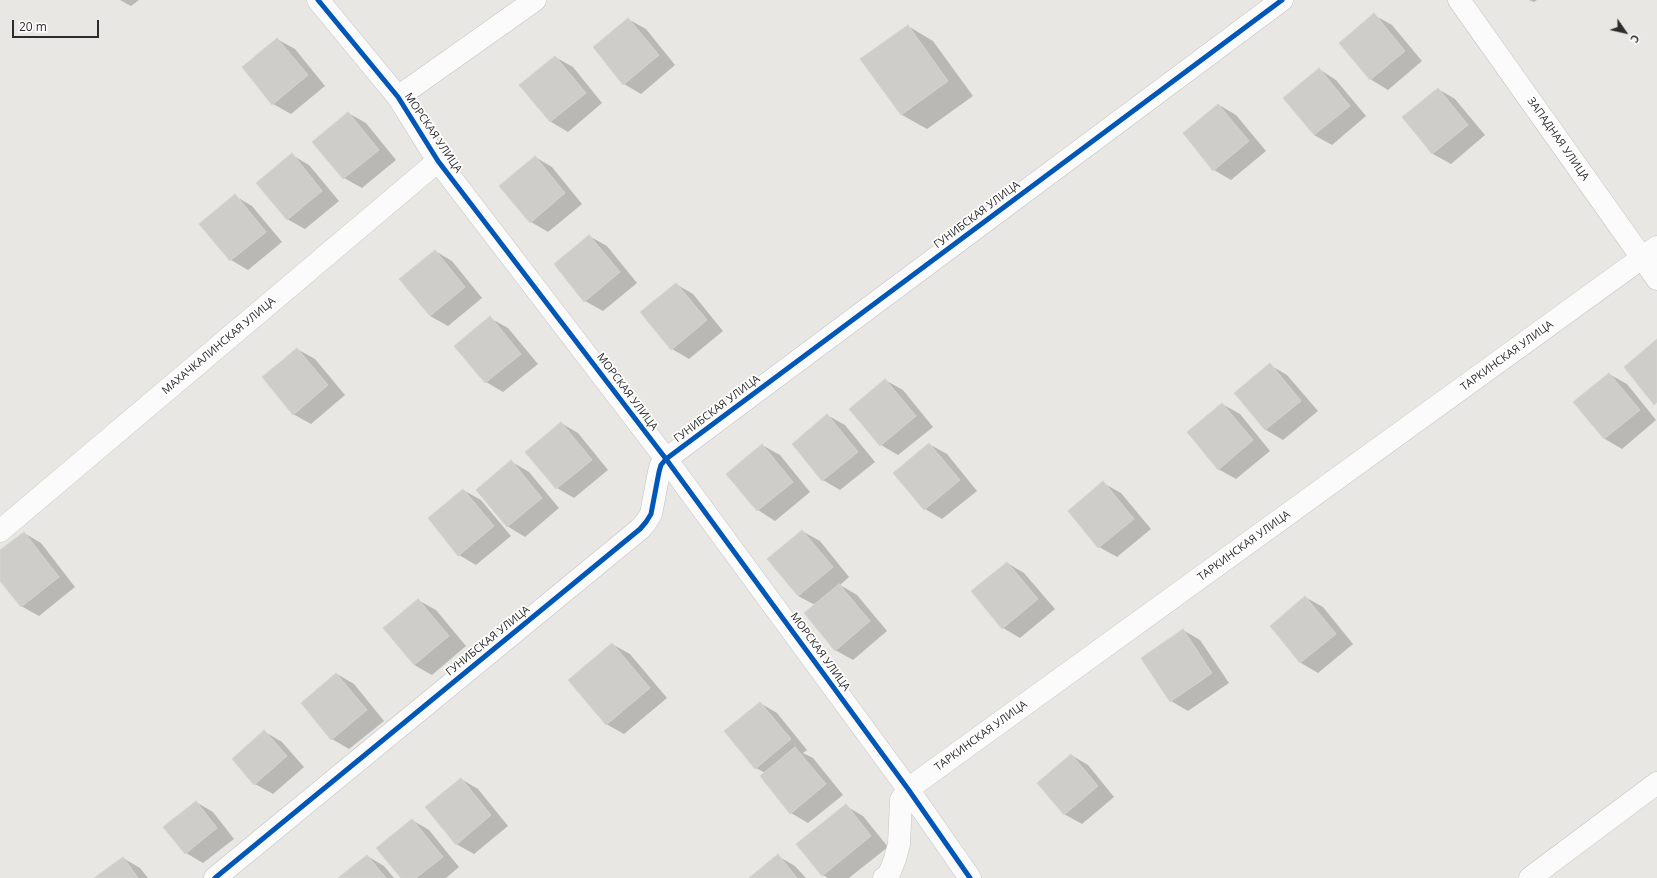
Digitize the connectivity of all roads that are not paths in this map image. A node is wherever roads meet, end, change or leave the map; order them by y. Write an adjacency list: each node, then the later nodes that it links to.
1 (318, 0): 5 (street, МОРСКАЯ УЛИЦА)
2 (535, 0): 5 (street)
3 (1282, 0): 9 (street, ГУНИБСКАЯ УЛИЦА)
4 (1459, 0): 7 (street, ЗАПАДНАЯ УЛИЦА)
5 (398, 98): 6 (street, МОРСКАЯ УЛИЦА)
6 (438, 161): 9 (street, МОРСКАЯ УЛИЦА); 10 (street, МАХАЧКАЛИНСКАЯ УЛИЦА)
7 (1650, 252): 8 (street, ЗАПАДНАЯ УЛИЦА); 12 (street, ТАРКИНСКАЯ УЛИЦА)
8 (1657, 278)
9 (666, 460): 12 (street, МОРСКАЯ УЛИЦА); 13 (street, ГУНИБСКАЯ УЛИЦА)
10 (0, 531)
11 (1657, 783): 16 (street)
12 (908, 789): 14 (street); 15 (street, МОРСКАЯ УЛИЦА)
13 (215, 878)
14 (884, 878)
15 (970, 878)
16 (1530, 878)

